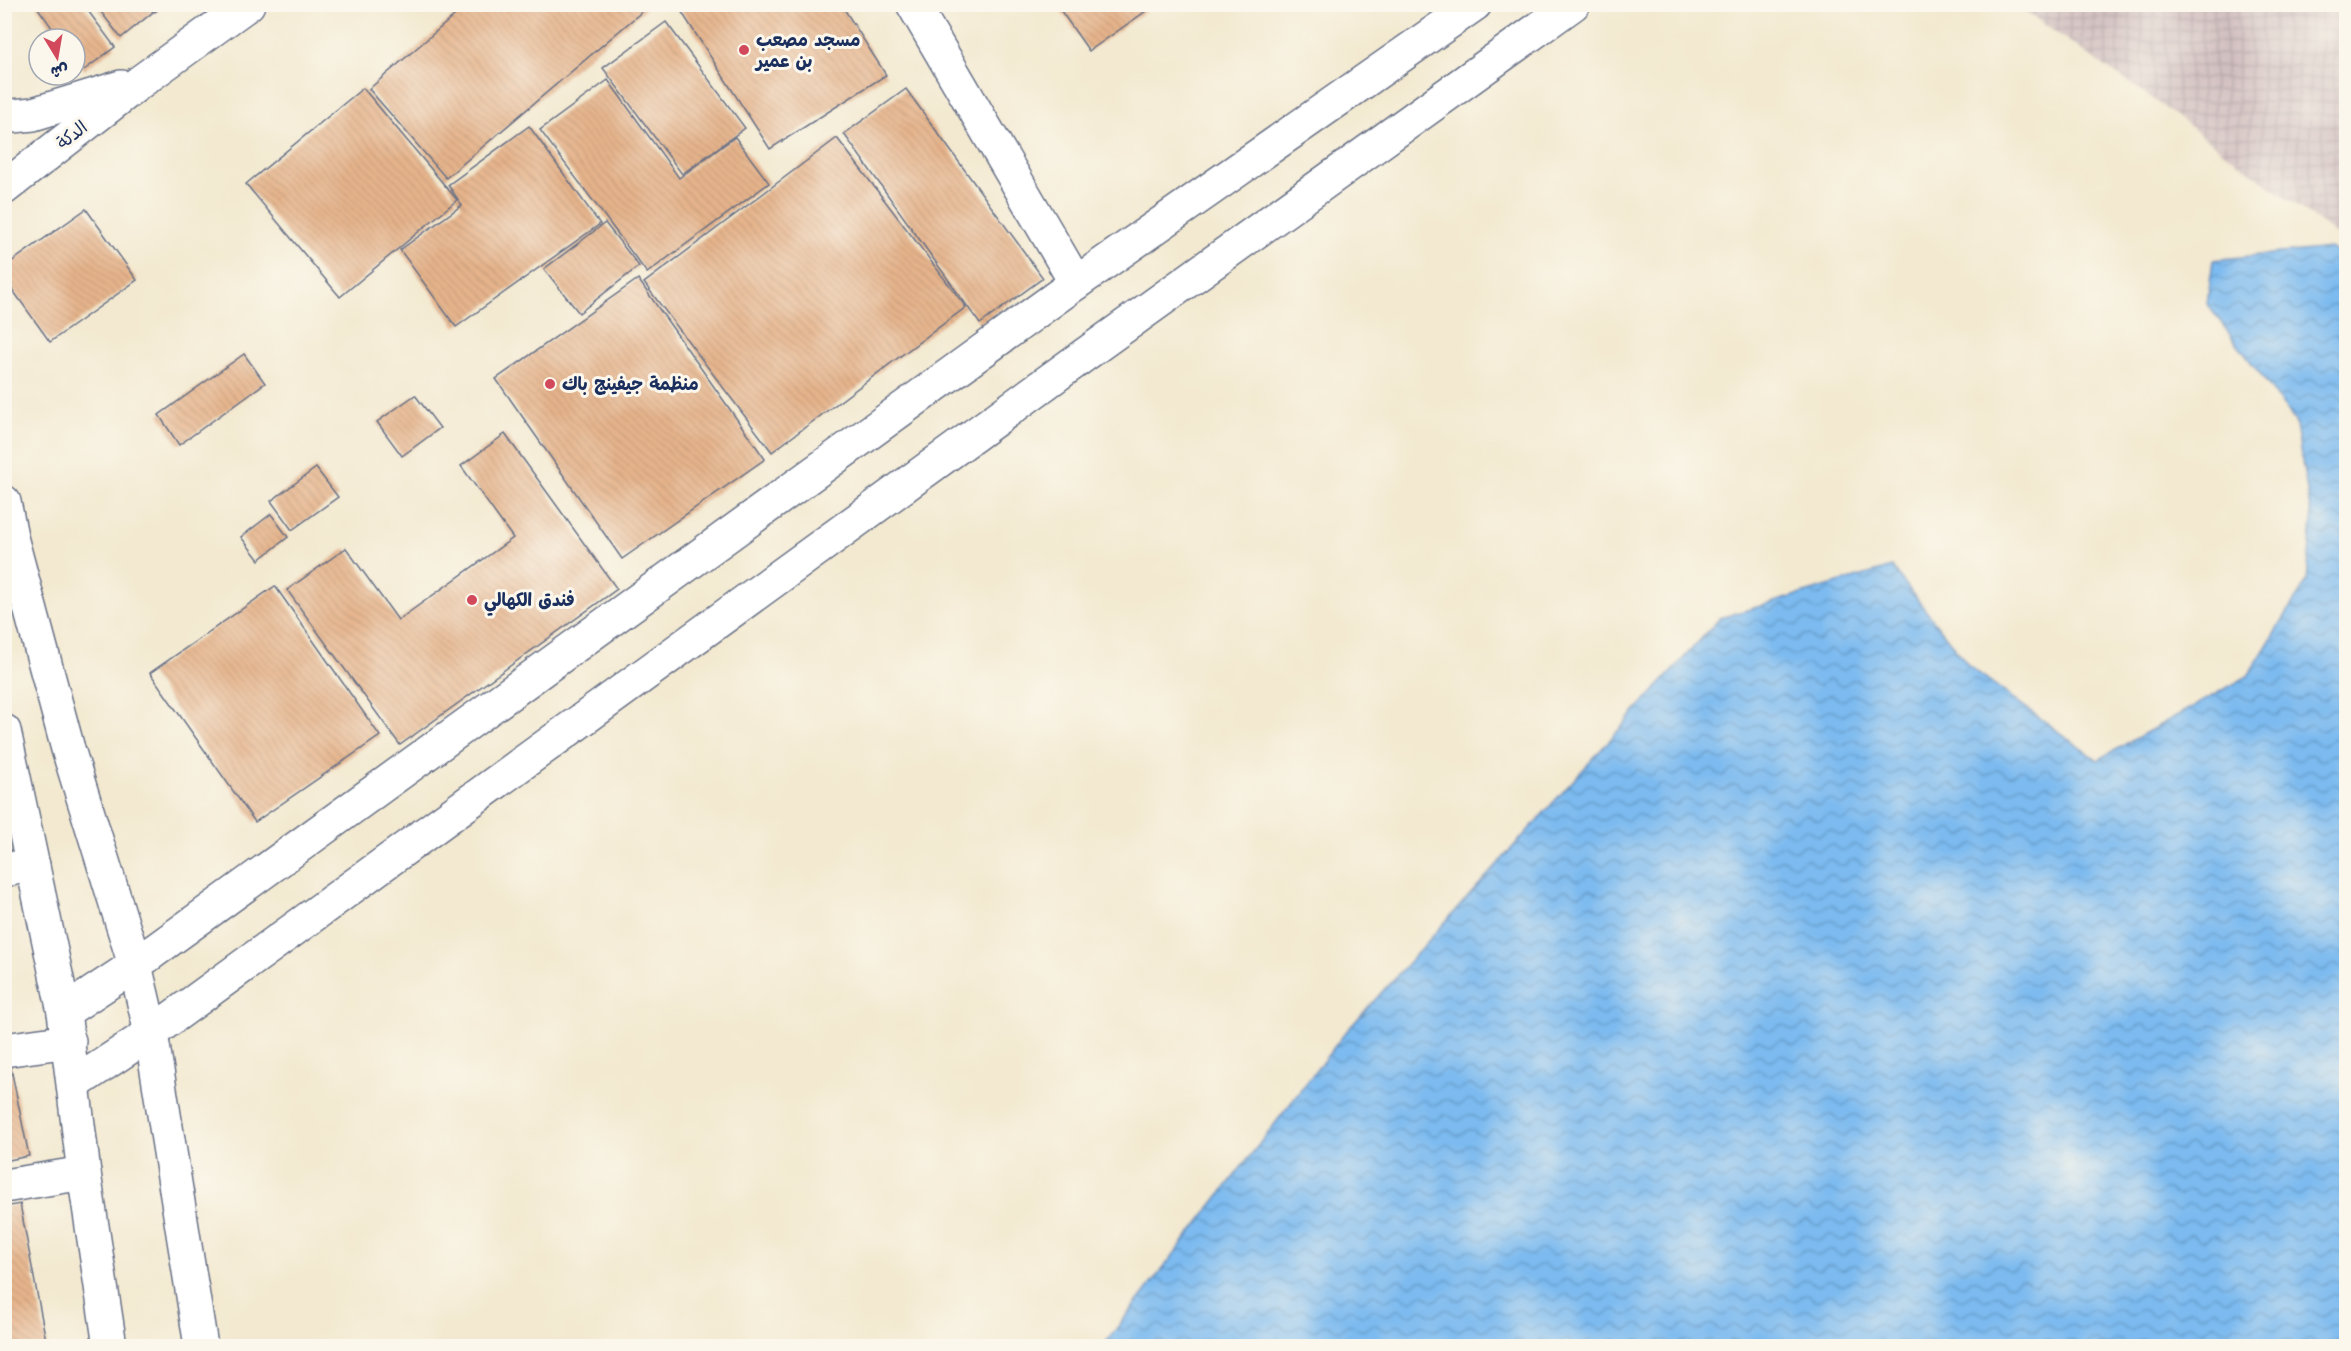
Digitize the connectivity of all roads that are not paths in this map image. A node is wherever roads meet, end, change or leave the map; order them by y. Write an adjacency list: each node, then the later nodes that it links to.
1 (248, 4): 5 (main road, الدكة)
2 (913, 4): 8 (main road)
3 (1475, 4): 8 (main road)
4 (1573, 4): 14 (main road)
5 (140, 81): 6 (main road, الدكة); 7 (main road, الدكة)
6 (4, 117)
7 (4, 188)
8 (1076, 283): 12 (main road)
9 (4, 502): 12 (main road)
10 (4, 731): 11 (main road)
11 (19, 868): 13 (main road)
12 (135, 965): 13 (main road); 14 (main road)
13 (67, 1026): 15 (main road); 16 (main road)
14 (152, 1033): 16 (main road); 20 (main road)
15 (4, 1050)
16 (74, 1084): 17 (main road)
17 (84, 1173): 18 (main road); 19 (main road)
18 (4, 1186)
19 (110, 1347)
20 (201, 1347)

